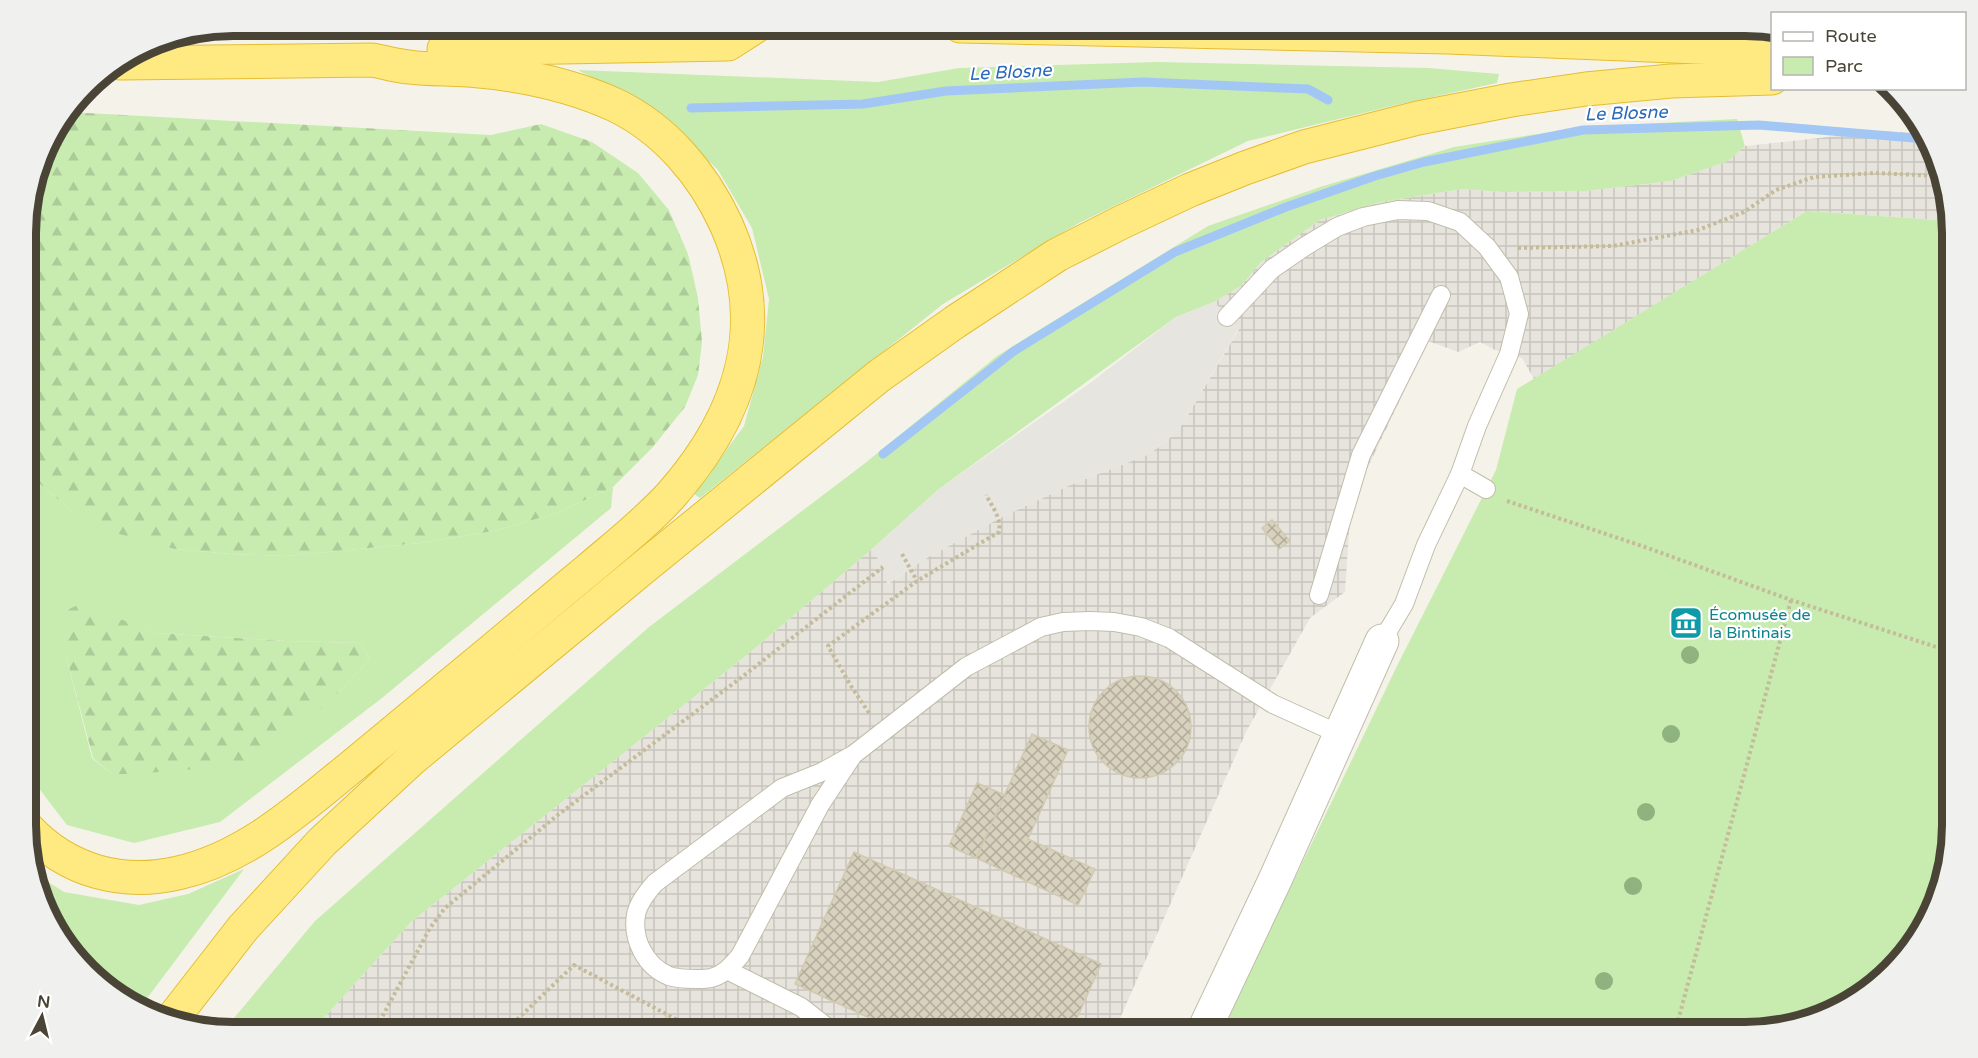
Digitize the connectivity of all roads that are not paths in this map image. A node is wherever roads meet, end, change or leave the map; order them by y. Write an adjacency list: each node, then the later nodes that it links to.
1 (740, 36): 4 (highway)
2 (1403, 36): 3 (highway)
3 (1771, 50)
4 (372, 60): 5 (highway); 15 (highway)
5 (134, 63)
6 (1771, 78): 17 (highway)
7 (1441, 295): 11 (lane)
8 (1227, 317): 9 (lane)
9 (1460, 474): 10 (lane); 12 (lane)
10 (1486, 489)
11 (1319, 595)
12 (1382, 641): 13 (street)
13 (1339, 735): 14 (lane); 19 (street)
14 (853, 755): 16 (lane); 16 (lane)
15 (37, 837)
16 (727, 970): 18 (lane)
17 (176, 1013)
18 (820, 1022)
19 (1208, 1022)

